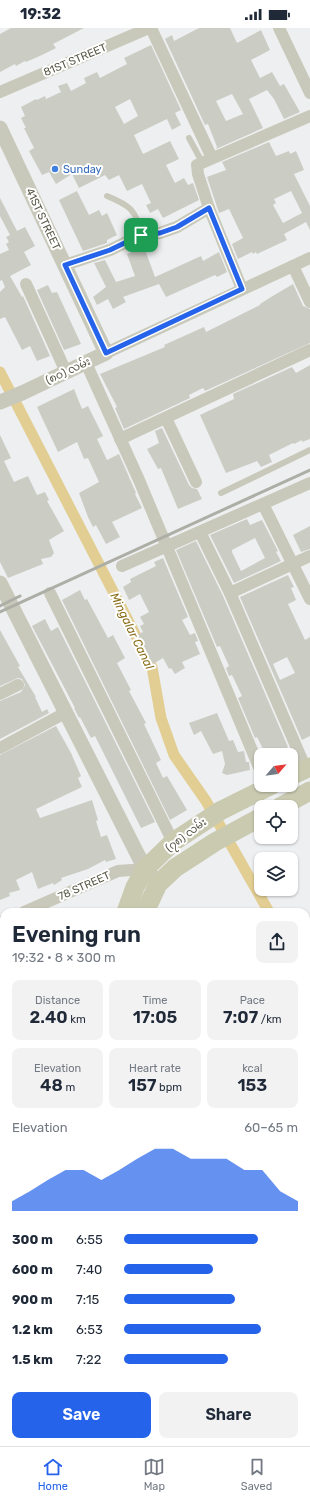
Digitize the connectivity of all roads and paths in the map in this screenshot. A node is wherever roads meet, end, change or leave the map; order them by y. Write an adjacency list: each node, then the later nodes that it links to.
1 (150, 28): 3 (street, 81ST STREET); 8 (street)
2 (279, 28): 4 (street)
3 (0, 92)
4 (310, 93)
5 (310, 116): 8 (street)
6 (0, 128): 13 (street, 41ST STREET)
7 (189, 138): 8 (lane)
8 (207, 160): 10 (street)
9 (107, 196): 11 (lane)
10 (209, 208): 11 (street); 16 (street)
11 (141, 235): 13 (street)
12 (310, 258): 14 (street, (၈၀) လမ်း)
13 (65, 265): 19 (street, 41ST STREET)
14 (294, 266): 16 (street, (၈၀) လမ်း); 17 (street)
15 (26, 284): 21 (street)
16 (242, 289): 19 (street, (၈၀) လမ်း)
17 (310, 302)
18 (310, 350): 23 (street)
19 (106, 353): 20 (street, (၈၀) လမ်း)
20 (86, 363): 21 (street, (၈၀) လမ်း); 24 (street)
21 (66, 372): 22 (street, (၈၀) လမ်း)
22 (2, 401)
23 (166, 418): 24 (street); 26 (street)
24 (120, 439): 31 (street)
25 (310, 450): 28 (lane)
26 (196, 482)
27 (310, 484): 29 (street)
28 (221, 493)
29 (263, 504): 30 (street); 33 (street)
30 (200, 532): 31 (street); 37 (street)
31 (166, 547): 34 (street); 43 (street)
32 (310, 556): 33 (street)
33 (293, 564): 37 (street); 38 (street)
34 (122, 566)
35 (0, 583): 41 (street)
36 (50, 593): 49 (street)
37 (230, 594): 44 (street)
38 (310, 599)
39 (18, 685): 40 (street)
40 (0, 694)
41 (65, 713): 42 (street); 50 (street)
42 (0, 748)
43 (254, 752)
44 (302, 770)
45 (254, 790): 49 (main road, (၇၈) လမ်း)
46 (310, 791): 47 (main road)
47 (293, 800)
48 (254, 820): 51 (main road, (၇၈) လမ်း)
49 (173, 842): 50 (main road, (၇၈) လမ်း)
50 (145, 869): 51 (street); 52 (street, 78 STREET); 53 (main road, (၇၈) လမ်း)
51 (158, 884): 54 (main road, (၇၈) လမ်း)
52 (33, 908)
53 (127, 908)
54 (147, 908)

